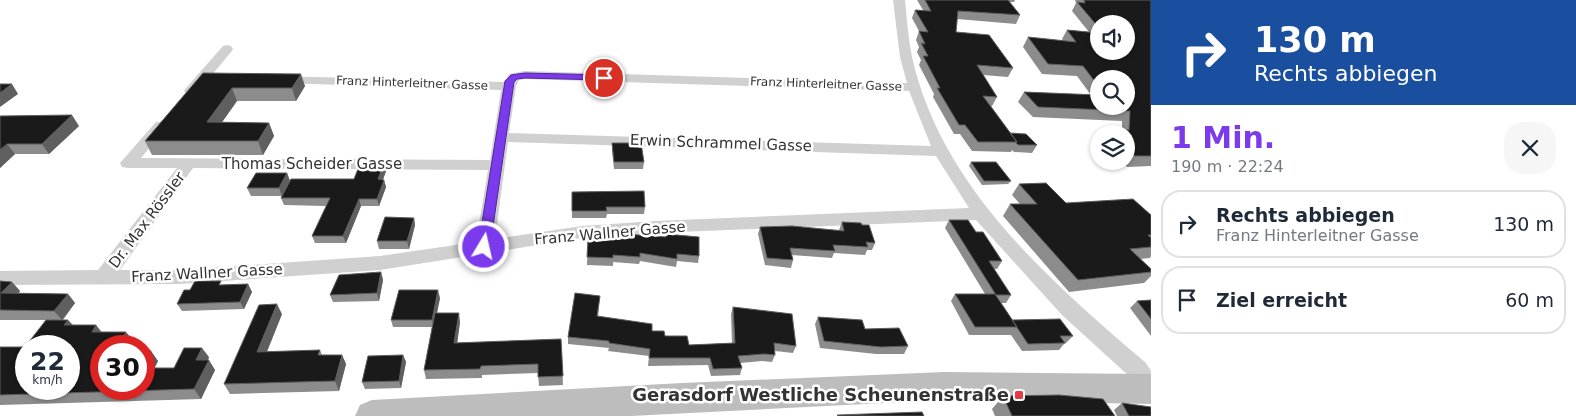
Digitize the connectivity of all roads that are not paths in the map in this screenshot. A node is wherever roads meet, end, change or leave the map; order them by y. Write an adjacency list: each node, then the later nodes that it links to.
1 (899, 0): 7 (street)
2 (227, 49): 3 (street)
3 (203, 77): 4 (street); 8 (street)
4 (223, 78)
5 (272, 79): 6 (street, Franz Hinterleitner Gasse)
6 (509, 86): 7 (street, Franz Hinterleitner Gasse); 10 (street)
7 (915, 87): 11 (street)
8 (179, 104)
9 (168, 117): 12 (street, Thomas Scheider Gasse)
10 (501, 137): 11 (street, Erwin Schrammel Gasse); 13 (street)
11 (941, 150): 14 (street)
12 (189, 163): 13 (street, Thomas Scheider Gasse); 16 (street, Dr. Max Rössler)
13 (496, 165): 15 (street)
14 (981, 214): 15 (street, Franz Wallner Gasse); 18 (street)
15 (484, 247): 16 (street, Franz Wallner Gasse)
16 (104, 277): 17 (street, Franz Wallner Gasse)
17 (0, 278)
18 (1150, 389): 19 (main road)
19 (683, 407): 20 (main road)
20 (372, 416)

